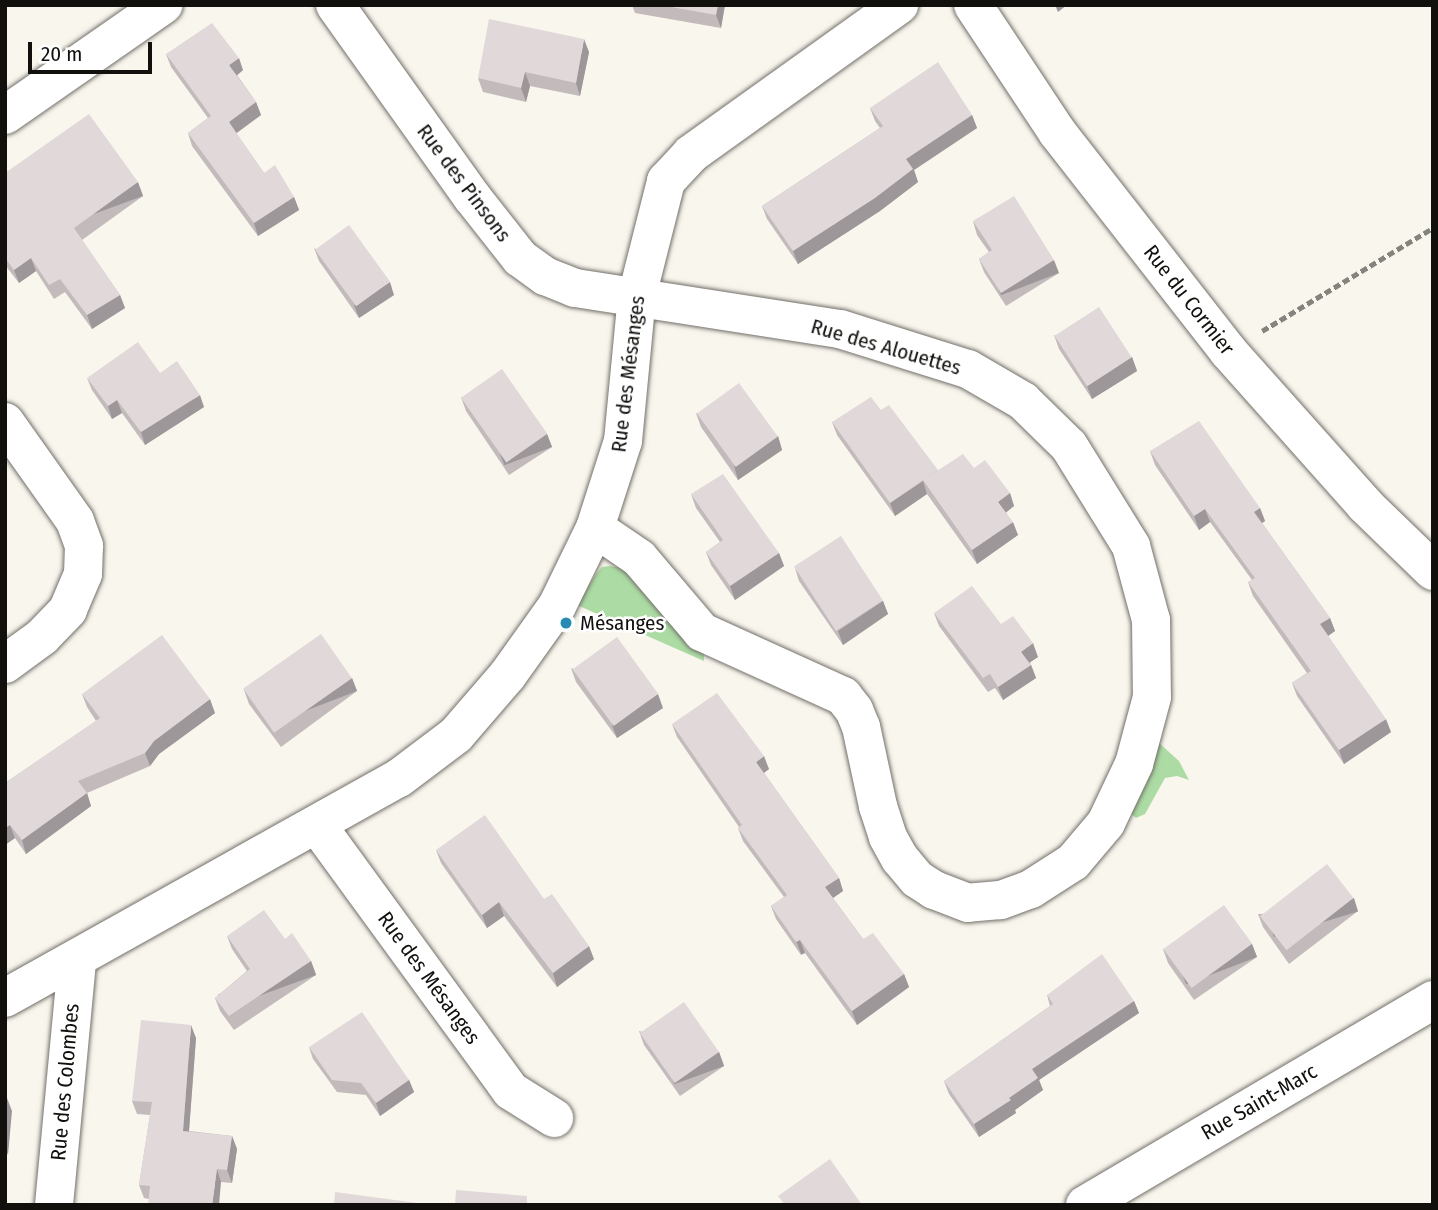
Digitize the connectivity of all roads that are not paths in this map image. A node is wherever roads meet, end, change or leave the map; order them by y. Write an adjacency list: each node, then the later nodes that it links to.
1 (163, 5): 5 (street)
2 (335, 5): 6 (street, Rue des Pinsons)
3 (899, 5): 6 (street, Rue des Mésanges)
4 (973, 5): 9 (street, Rue du Cormier)
5 (5, 115)
6 (637, 296): 8 (street, Rue des Mésanges); 8 (street, Rue des Alouettes)
7 (5, 422): 10 (street)
8 (595, 528): 11 (street, Rue des Mésanges)
9 (1433, 571)
10 (5, 664)
11 (317, 825): 12 (street, Rue des Mésanges); 15 (street, Rue des Mésanges)
12 (77, 960): 13 (street, Rue des Mésanges); 16 (street, Rue des Colombes)
13 (5, 998)
14 (1433, 1000): 17 (street, Rue Saint-Marc)
15 (554, 1118)
16 (54, 1205)
17 (1085, 1205)

